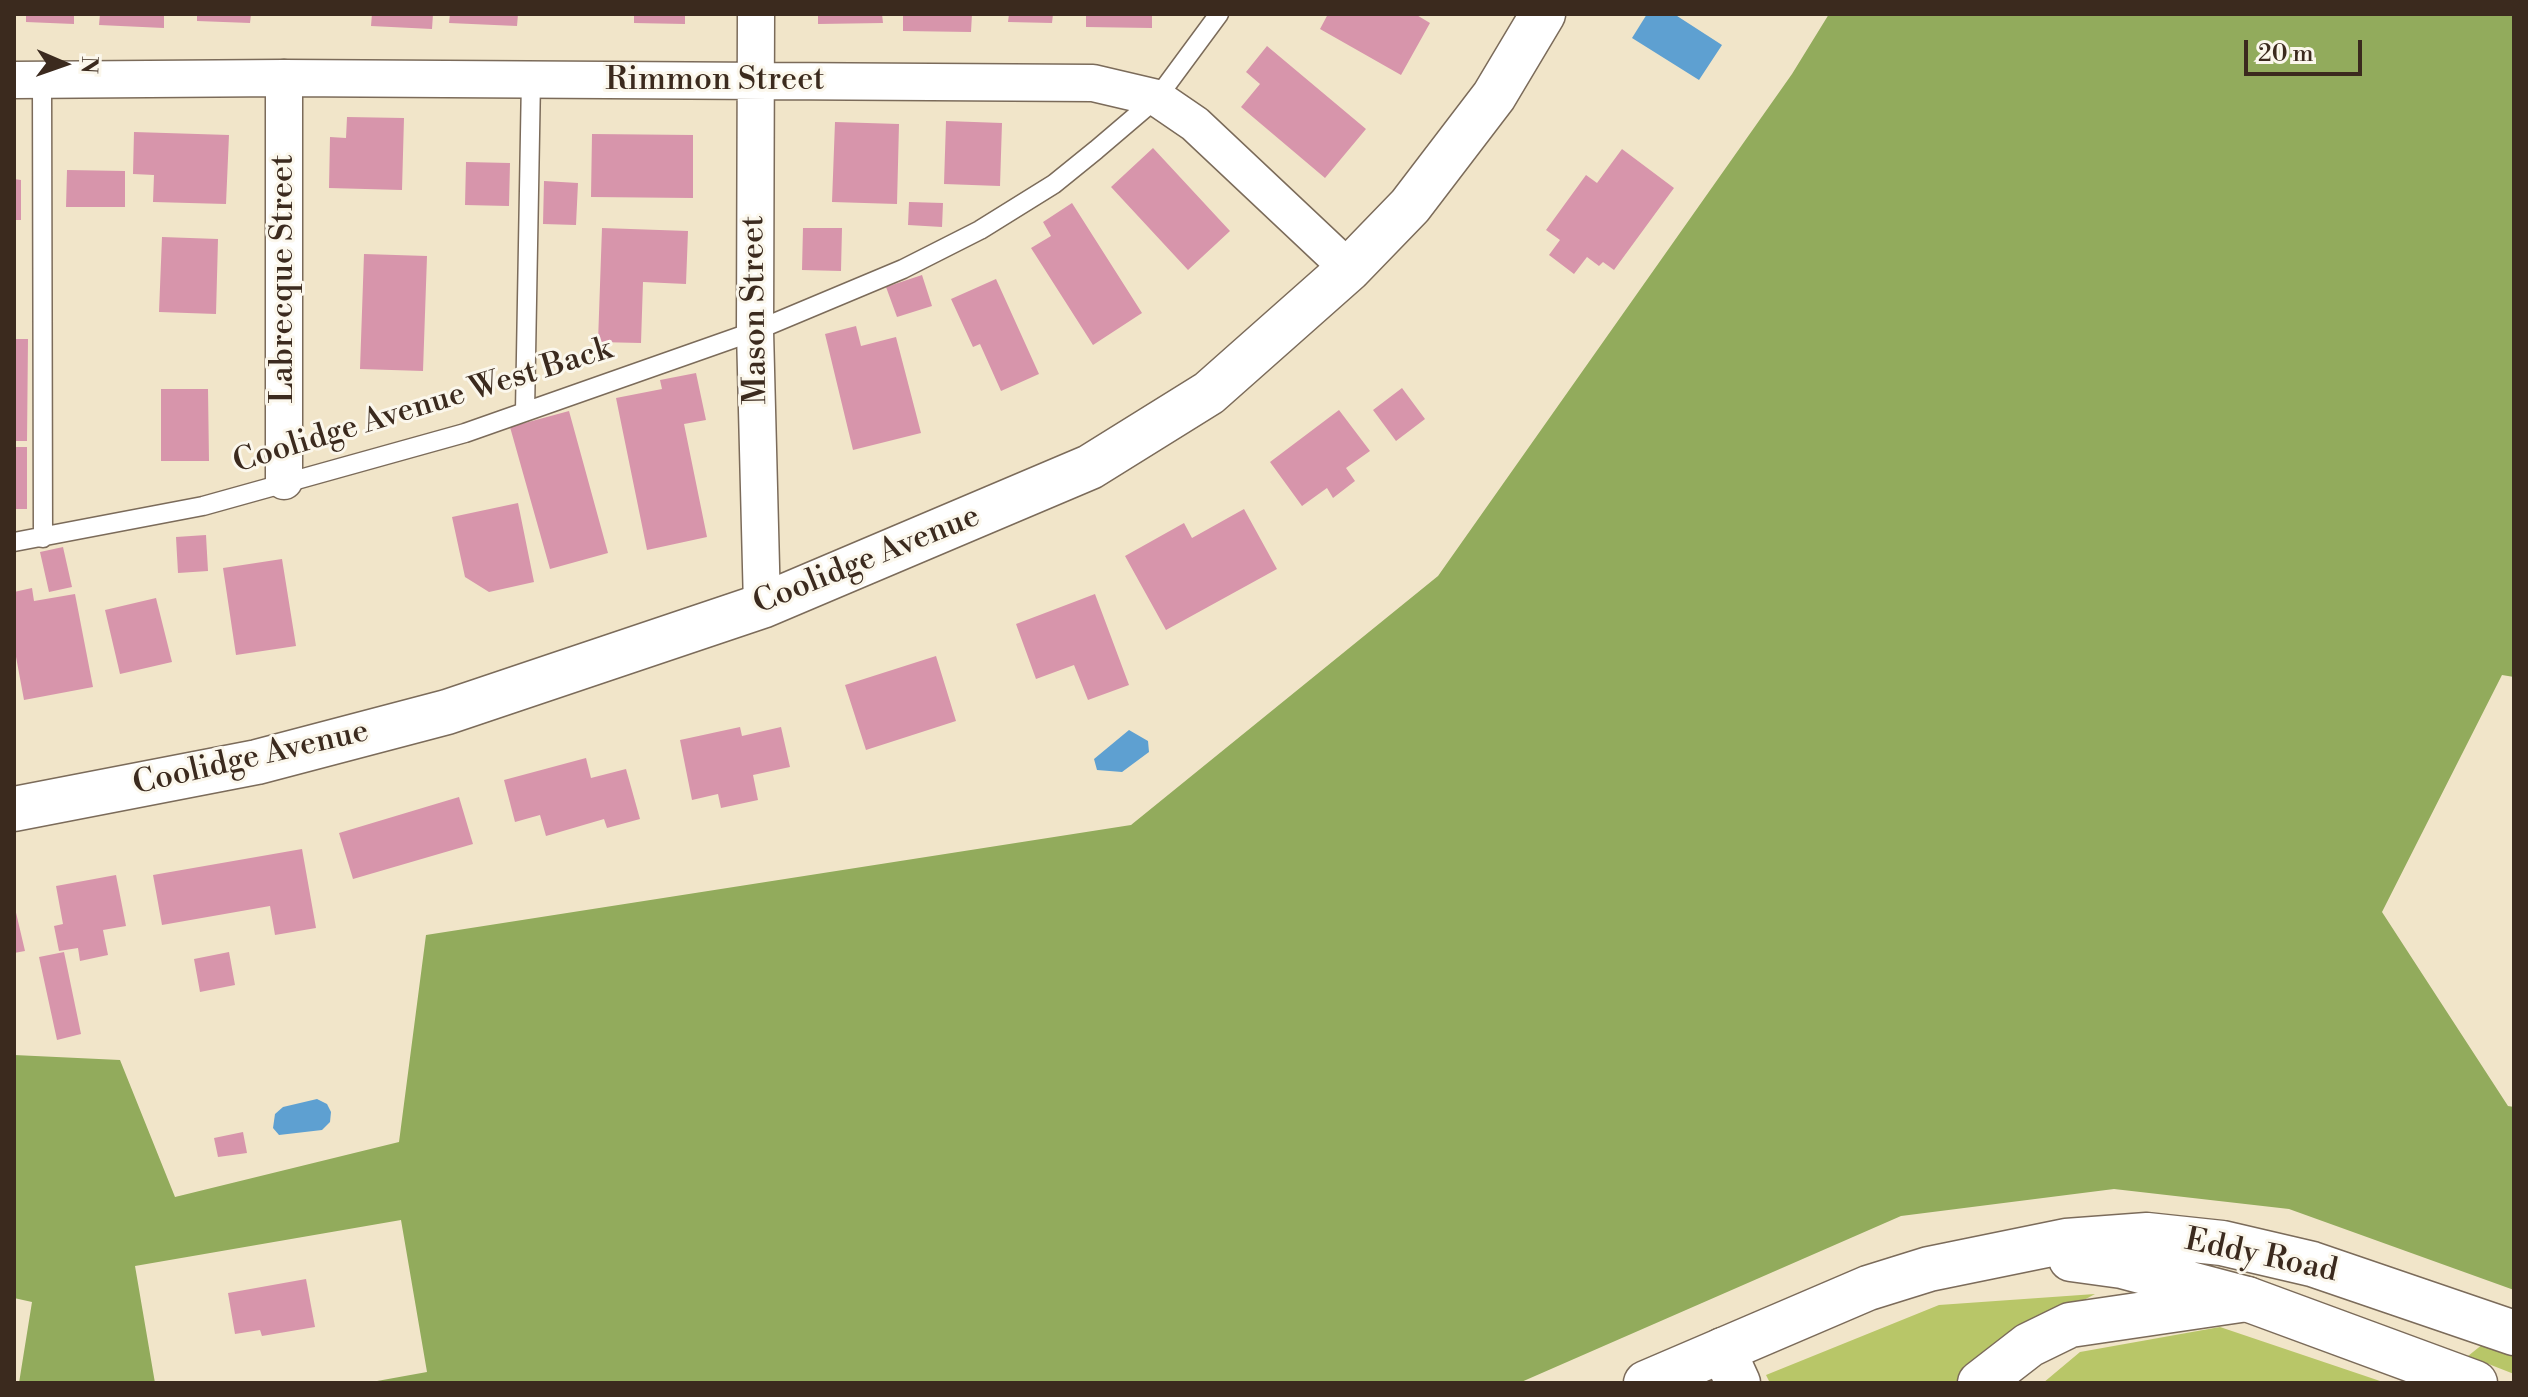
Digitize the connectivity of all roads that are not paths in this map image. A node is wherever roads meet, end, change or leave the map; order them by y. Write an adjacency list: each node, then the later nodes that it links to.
1 (756, 14): 7 (street, Mason Street)
2 (1219, 14): 8 (lane, Coolidge Avenue West Back)
3 (1543, 14): 9 (main road, Coolidge Avenue)
4 (284, 78): 5 (street, Rimmon Street); 6 (street, Rimmon Street); 12 (street, Labrecque Street)
5 (531, 79): 7 (street, Rimmon Street); 11 (lane)
6 (28, 80): 13 (lane)
7 (755, 81): 8 (street, Rimmon Street); 10 (street, Mason Street)
8 (1157, 98): 9 (street, Rimmon Street); 10 (lane, Coolidge Avenue West Back)
9 (1349, 269): 15 (main road, Coolidge Avenue)
10 (755, 331): 11 (lane, Coolidge Avenue West Back); 15 (street, Mason Street)
11 (525, 411): 12 (lane, Coolidge Avenue West Back)
12 (284, 481): 13 (lane, Coolidge Avenue West Back)
13 (43, 538): 14 (lane, Coolidge Avenue West Back)
14 (14, 542)
15 (762, 606): 16 (main road, Coolidge Avenue)
16 (14, 809)
17 (2001, 1256): 18 (main road, Eddy Road); 19 (main road, Eddy Road); 20 (main road, Eddy Road)
18 (2247, 1299): 22 (main road); 23 (main road, Eddy Road)
19 (2514, 1333)
20 (1731, 1367): 21 (main road, Eddy Road)
21 (1646, 1383)
22 (1980, 1383)
23 (2475, 1383)

